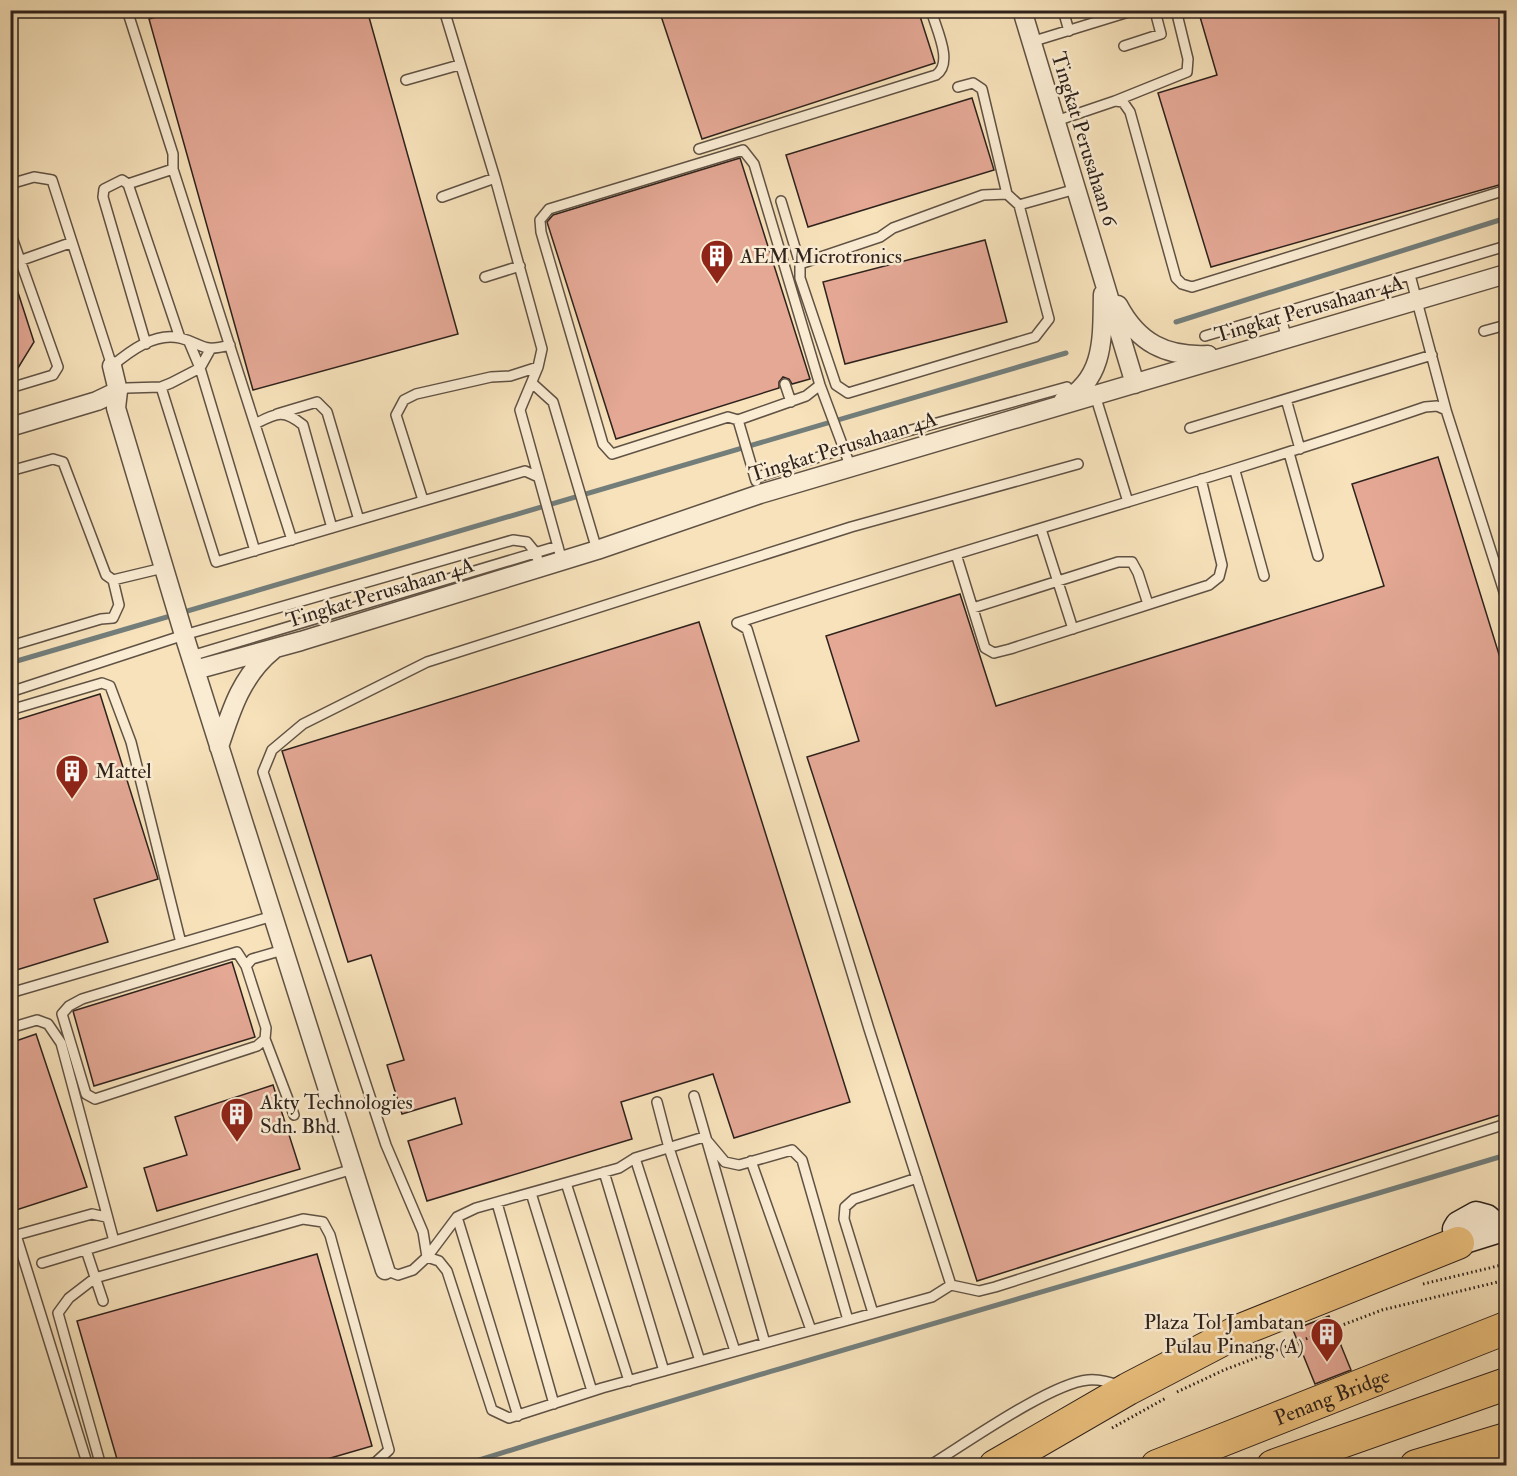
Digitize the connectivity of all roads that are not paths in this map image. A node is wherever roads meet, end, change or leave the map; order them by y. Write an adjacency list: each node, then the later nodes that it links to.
1 (127, 10): 18 (lane)
2 (444, 10): 12 (lane)
3 (931, 10): 17 (lane)
4 (1022, 10): 10 (street, Tingkat Perusahaan 6)
5 (1063, 10): 9 (lane)
6 (1135, 10): 9 (lane)
7 (1152, 10): 11 (lane)
8 (1176, 10): 15 (lane)
9 (1069, 31): 10 (lane)
10 (1031, 42): 16 (street, Tingkat Perusahaan 6)
11 (1124, 46)
12 (459, 65): 13 (lane); 19 (lane)
13 (406, 80)
14 (958, 87): 24 (lane)
15 (1115, 101): 16 (lane); 23 (lane)
16 (1056, 122): 22 (street, Tingkat Perusahaan 6)
17 (699, 149)
18 (173, 169): 21 (lane); 47 (lane)
19 (495, 178): 25 (lane); 33 (lane)
20 (10, 184): 29 (lane)
21 (128, 184): 43 (lane); 46 (lane)
22 (1076, 189): 27 (lane); 37 (street, Tingkat Perusahaan 6)
23 (1506, 190)
24 (1007, 194): 27 (lane); 32 (lane)
25 (442, 197)
26 (781, 201): 32 (lane)
27 (1019, 205): 32 (lane)
28 (10, 232): 31 (lane)
29 (70, 243): 31 (lane); 51 (lane)
30 (1506, 246): 35 (lane)
31 (22, 260): 60 (lane)
32 (800, 264)
33 (520, 266): 36 (lane); 52 (lane)
34 (1506, 274): 38 (street, Tingkat Perusahaan 4A)
35 (1410, 275): 38 (lane); 39 (lane)
36 (485, 277)
37 (1104, 280): 49 (street, Tingkat Perusahaan 6); 56 (street, Tingkat Perusahaan 6); 65 (street, Tingkat Perusahaan 6)
38 (1417, 300): 44 (street, Tingkat Perusahaan 4A); 50 (lane)
39 (1280, 314): 42 (lane); 44 (lane)
40 (1506, 325): 41 (lane)
41 (1484, 331)
42 (1205, 336)
43 (180, 338): 45 (lane); 46 (lane)
44 (1287, 339): 49 (street, Tingkat Perusahaan 4A)
45 (189, 342): 48 (lane); 53 (lane)
46 (146, 344): 51 (lane)
47 (230, 345): 48 (lane); 69 (lane)
48 (210, 350): 53 (lane)
49 (1244, 351): 56 (street, Tingkat Perusahaan 4A)
50 (1432, 355): 63 (lane); 66 (lane)
51 (112, 366): 61 (street)
52 (538, 367): 54 (lane); 84 (lane)
53 (200, 368): 58 (lane); 91 (lane)
54 (531, 383): 81 (lane); 90 (lane)
55 (785, 384): 64 (lane)
56 (1135, 384): 62 (street, Tingkat Perusahaan 4A)
57 (820, 385): 64 (lane); 68 (lane); 73 (lane)
58 (161, 387): 61 (lane); 91 (lane)
59 (1068, 387): 65 (lane)
60 (10, 388)
61 (117, 391): 70 (street); 96 (street)
62 (1095, 395): 65 (street, Tingkat Perusahaan 4A); 85 (lane)
63 (1286, 399): 71 (lane); 74 (lane)
64 (791, 402): 68 (lane)
65 (1037, 406): 72 (lane); 76 (street, Tingkat Perusahaan 4A)
66 (1446, 410): 74 (lane); 100 (lane)
67 (277, 414): 69 (lane); 86 (lane); 87 (lane)
68 (738, 420): 83 (lane)
69 (255, 424): 89 (lane)
70 (10, 428)
71 (1190, 428)
72 (881, 438): 73 (lane); 76 (lane)
73 (843, 449): 78 (lane); 83 (lane)
74 (1300, 450): 75 (lane)
75 (1289, 453): 80 (lane); 94 (lane)
76 (887, 457): 78 (street, Tingkat Perusahaan 4A)
77 (1078, 464): 139 (lane)
78 (850, 468): 83 (street, Tingkat Perusahaan 4A)
79 (10, 471): 98 (lane)
80 (1235, 471): 82 (lane); 97 (lane)
81 (536, 476): 84 (lane); 92 (lane)
82 (1201, 479): 85 (lane); 101 (lane)
83 (757, 486): 90 (street, Tingkat Perusahaan 4A)
84 (423, 500): 86 (lane)
85 (1128, 502): 88 (lane)
86 (359, 520): 87 (lane)
87 (332, 528): 89 (lane)
88 (1041, 529): 93 (lane); 99 (lane)
89 (292, 540): 91 (lane)
90 (597, 550): 92 (street, Tingkat Perusahaan 4A)
91 (255, 551)
92 (560, 553): 95 (street, Tingkat Perusahaan 4A)
93 (956, 554): 102 (lane); 128 (lane)
94 (1318, 556)
95 (538, 560): 104 (lane); 105 (street, Tingkat Perusahaan 4A); 107 (lane)
96 (163, 568): 98 (lane); 104 (street)
97 (1264, 576)
98 (113, 580): 106 (lane)
99 (1059, 583): 101 (lane); 102 (lane); 103 (lane)
100 (1506, 598)
101 (1148, 604): 103 (lane)
102 (973, 608): 103 (lane)
103 (1073, 629)
104 (184, 635): 107 (street); 108 (lane)
105 (301, 641): 107 (street, Tingkat Perusahaan 4A); 110 (street)
106 (10, 646)
107 (193, 663): 110 (street)
108 (10, 692)
109 (10, 710): 112 (lane)
110 (219, 747): 111 (street)
111 (273, 916): 112 (lane); 113 (street)
112 (181, 943): 115 (lane)
113 (283, 950): 114 (lane); 126 (street)
114 (246, 966): 117 (lane); 117 (lane)
115 (10, 993)
116 (10, 1028): 132 (lane)
117 (265, 1039): 120 (lane)
118 (694, 1096): 122 (lane)
119 (657, 1102): 123 (lane)
120 (294, 1115)
121 (1506, 1124): 143 (lane)
122 (704, 1137): 123 (lane); 125 (lane); 149 (lane)
123 (669, 1148): 124 (lane); 150 (lane)
124 (635, 1158): 127 (lane); 151 (lane)
125 (751, 1161): 146 (lane); 148 (lane)
126 (353, 1169): 136 (lane); 141 (street)
127 (604, 1172): 129 (lane); 152 (lane)
128 (917, 1178): 143 (lane); 145 (lane)
129 (566, 1183): 130 (lane); 153 (lane)
130 (531, 1193): 131 (lane); 156 (lane)
131 (497, 1203): 133 (lane); 157 (lane)
132 (106, 1217): 135 (lane); 136 (lane)
133 (457, 1217): 139 (lane); 158 (lane)
134 (1504, 1229): 137 (street)
135 (13, 1236): 160 (lane)
136 (114, 1241): 138 (lane)
137 (1458, 1243): 155 (highway)
138 (86, 1250): 140 (lane); 142 (lane)
139 (427, 1257): 141 (lane); 158 (lane)
140 (42, 1263)
141 (385, 1270)
142 (95, 1278): 144 (lane); 161 (lane); 162 (lane)
143 (951, 1285): 145 (lane)
144 (103, 1301)
145 (873, 1313): 146 (lane)
146 (848, 1320): 148 (lane)
147 (1506, 1328): 165 (highway, Penang Bridge)
148 (811, 1330): 149 (lane)
149 (765, 1343): 150 (lane)
150 (735, 1352): 151 (lane)
151 (700, 1361): 152 (lane)
152 (664, 1371): 153 (lane)
153 (628, 1381): 156 (lane)
154 (1506, 1384): 166 (highway)
155 (1128, 1389): 163 (lane); 164 (highway)
156 (592, 1391): 157 (lane)
157 (554, 1404): 158 (lane)
158 (518, 1416)
159 (1506, 1438): 167 (highway)
160 (88, 1466)
161 (101, 1466)
162 (365, 1466)
163 (929, 1466)
164 (995, 1466)
165 (1157, 1466)
166 (1273, 1466)
167 (1416, 1466)

